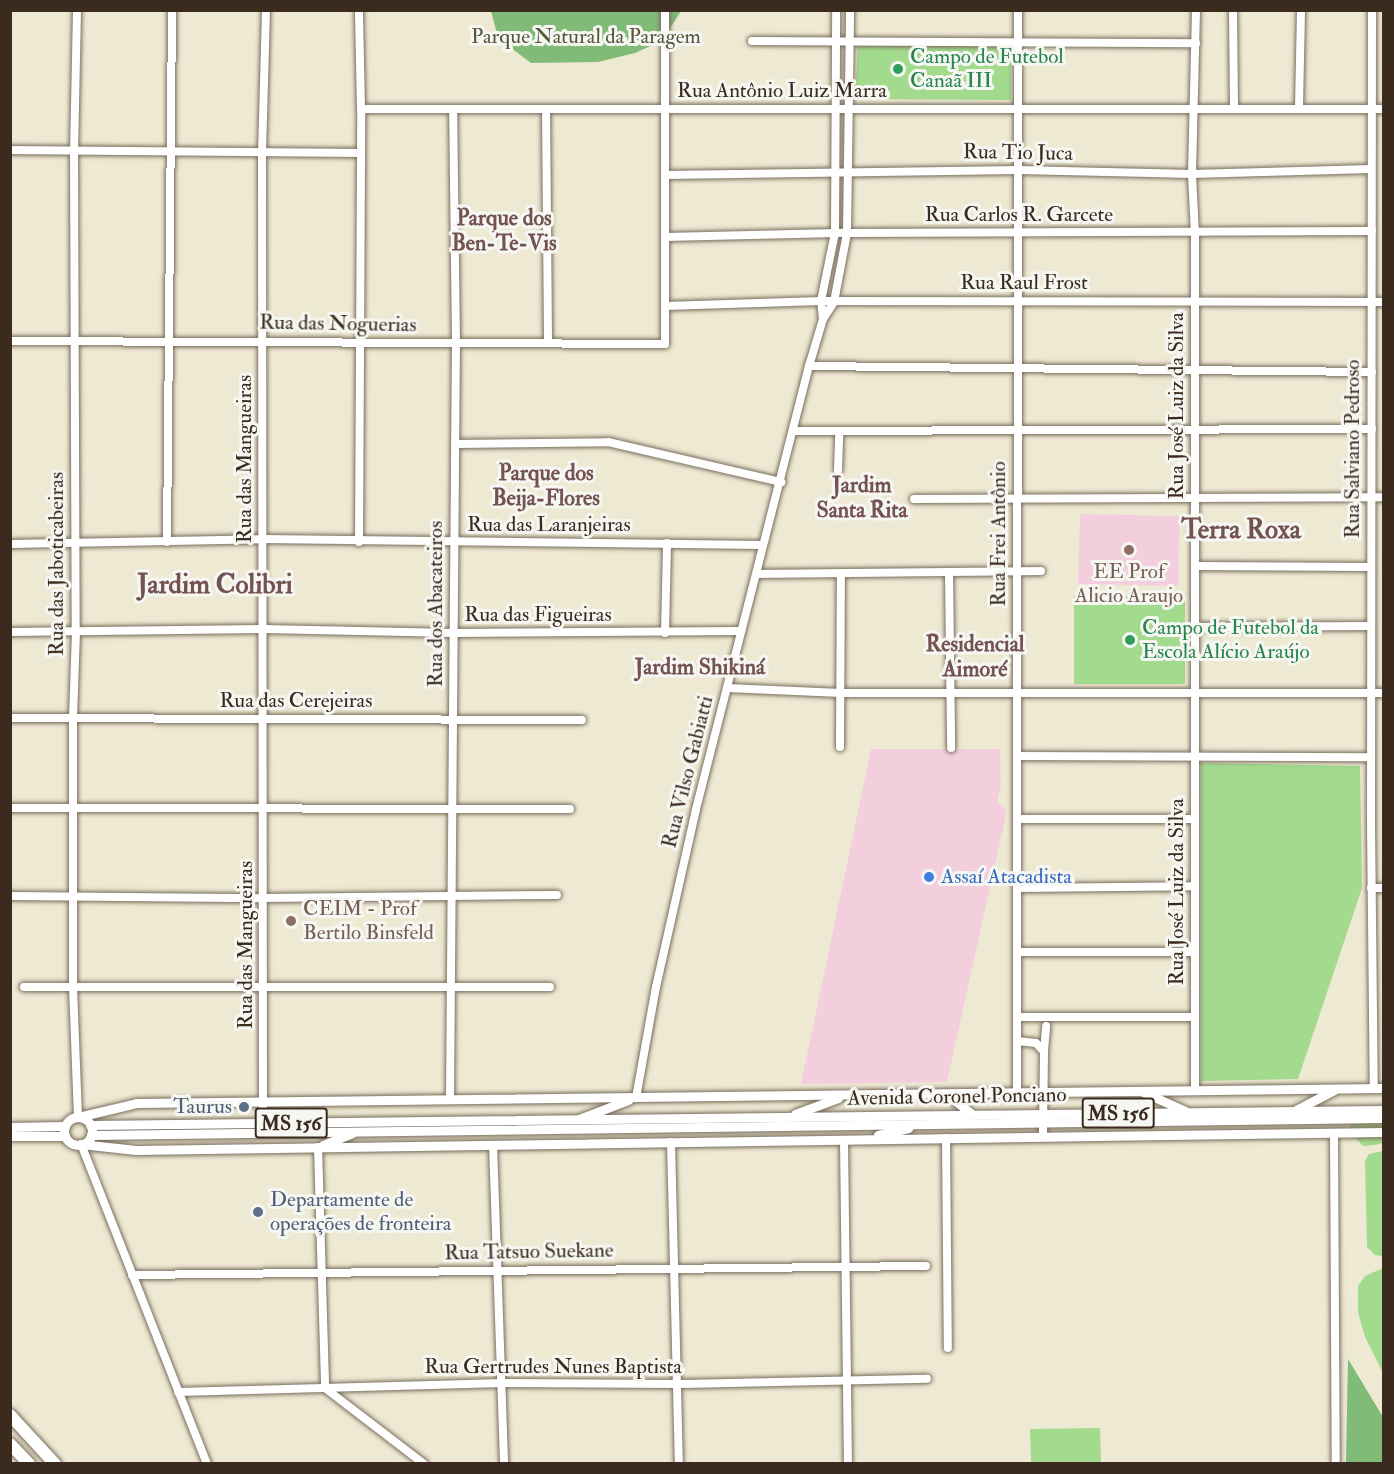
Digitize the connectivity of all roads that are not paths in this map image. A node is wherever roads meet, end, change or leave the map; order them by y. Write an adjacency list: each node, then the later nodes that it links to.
1 (77, 10): 30 (street, Rua das Jaboticabeiras)
2 (172, 10): 32 (street)
3 (266, 10): 34 (street, Rua das Mangueiras)
4 (359, 10): 19 (street)
5 (665, 10): 22 (street)
6 (836, 10): 14 (street, Rua Vilso Gabiatti)
7 (850, 10): 15 (street, Rua Vilso Gabiatti)
8 (1018, 10): 16 (street, Rua Frei Antônio)
9 (1196, 10): 17 (street, Rua José Luiz da Silva)
10 (1233, 10): 24 (street)
11 (1301, 10): 18 (street)
12 (1372, 10): 25 (street, Rua Salviano Pedroso)
13 (752, 41): 14 (street)
14 (836, 41): 15 (street); 27 (street, Rua Vilso Gabiatti)
15 (849, 41): 16 (street); 28 (street, Rua Vilso Gabiatti)
16 (1018, 43): 17 (street); 29 (street, Rua Frei Antônio)
17 (1196, 43): 23 (street, Rua José Luiz da Silva)
18 (1299, 107): 24 (street, Rua Antônio Luiz Marra); 25 (street, Rua Antônio Luiz Marra)
19 (361, 109): 20 (street, Rua Antônio Luiz Marra); 33 (street)
20 (453, 109): 21 (street, Rua Antônio Luiz Marra); 60 (street, Rua dos Abacateiros)
21 (546, 109): 22 (street, Rua Antônio Luiz Marra); 61 (street)
22 (665, 109): 27 (street, Rua Antônio Luiz Marra); 40 (street)
23 (1194, 109): 24 (street, Rua Antônio Luiz Marra); 29 (street, Rua Antônio Luiz Marra); 39 (street, Rua José Luiz da Silva)
24 (1234, 109)
25 (1372, 109): 26 (street, Rua Antônio Luiz Marra); 35 (street, Rua Salviano Pedroso)
26 (1383, 109)
27 (836, 110): 28 (street, Rua Antônio Luiz Marra); 38 (street, Rua Vilso Gabiatti)
28 (848, 110): 29 (street, Rua Antônio Luiz Marra); 36 (street, Rua Vilso Gabiatti)
29 (1018, 110): 37 (street, Rua Frei Antônio)
30 (74, 149): 31 (street); 32 (street); 56 (street, Rua das Jaboticabeiras)
31 (10, 150)
32 (170, 150): 34 (street); 58 (street)
33 (361, 153): 34 (street); 59 (street)
34 (262, 154): 57 (street, Rua das Mangueiras)
35 (1371, 169): 39 (street, Rua Tio Juca); 41 (street, Rua Salviano Pedroso)
36 (848, 170): 37 (street, Rua Tio Juca); 38 (street, Rua Tio Juca); 43 (street, Rua Vilso Gabiatti)
37 (1018, 170): 39 (street, Rua Tio Juca); 44 (street, Rua Frei Antônio)
38 (836, 171): 40 (street, Rua Tio Juca); 42 (street, Rua Vilso Gabiatti)
39 (1192, 174): 45 (street, Rua José Luiz da Silva)
40 (665, 176): 46 (street)
41 (1372, 231): 45 (street, Rua Carlos R. Garcete); 51 (street, Rua Salviano Pedroso)
42 (835, 233): 43 (street, Rua Carlos R. Garcete); 46 (street, Rua Carlos R. Garcete); 47 (street, Rua Vilso Gabiatti)
43 (847, 233): 44 (street, Rua Carlos R. Garcete); 49 (street, Rua Vilso Gabiatti)
44 (1017, 233): 45 (street, Rua Carlos R. Garcete); 48 (street, Rua Frei Antônio)
45 (1195, 234): 50 (street, Rua José Luiz da Silva)
46 (665, 237): 53 (street)
47 (821, 301): 49 (street, Rua Raul Frost); 53 (street, Rua Raul Frost); 54 (street, Rua Vilso Gabiatti)
48 (1017, 301): 49 (street, Rua Raul Frost); 50 (street, Rua Raul Frost); 63 (street, Rua Frei Antônio)
49 (834, 302): 54 (street, Rua Vilso Gabiatti)
50 (1196, 302): 51 (street, Rua Raul Frost); 64 (street, Rua José Luiz da Silva)
51 (1372, 302): 52 (street, Rua Raul Frost); 65 (street, Rua Salviano Pedroso)
52 (1383, 302)
53 (665, 306): 61 (street, Rua das Noguerias)
54 (822, 319): 62 (street, Rua Vilso Gabiatti)
55 (10, 341): 56 (street, Rua das Noguerias)
56 (74, 341): 58 (street, Rua das Noguerias); 83 (street, Rua das Jaboticabeiras)
57 (264, 341): 58 (street, Rua das Noguerias); 59 (street, Rua das Noguerias); 79 (street, Rua das Mangueiras)
58 (168, 342): 80 (street)
59 (358, 342): 60 (street, Rua das Noguerias); 81 (street)
60 (456, 343): 61 (street, Rua das Noguerias); 71 (street, Rua dos Abacateiros)
61 (548, 344)
62 (809, 366): 63 (street); 69 (street, Rua Vilso Gabiatti)
63 (1017, 370): 64 (street); 67 (street, Rua Frei Antônio)
64 (1196, 371): 65 (street); 68 (street, Rua José Luiz da Silva)
65 (1372, 372): 66 (street, Rua Salviano Pedroso)
66 (1372, 429): 68 (street); 74 (street, Rua Salviano Pedroso)
67 (1017, 430): 68 (street); 70 (street); 78 (street, Rua Frei Antônio)
68 (1195, 430): 76 (street, Rua José Luiz da Silva)
69 (793, 431): 70 (street); 73 (street, Rua Vilso Gabiatti)
70 (839, 432): 72 (street)
71 (455, 444): 73 (street); 85 (street, Rua dos Abacateiros)
72 (838, 470)
73 (781, 482): 86 (street, Rua Vilso Gabiatti)
74 (1372, 497): 75 (street); 76 (street); 88 (street, Rua Salviano Pedroso)
75 (1383, 497)
76 (1195, 498): 78 (street); 87 (street, Rua José Luiz da Silva)
77 (914, 499): 78 (street)
78 (1017, 499): 89 (street, Rua Frei Antônio)
79 (262, 540): 80 (street, Rua das Laranjeiras); 81 (street, Rua das Laranjeiras); 96 (street, Rua das Mangueiras)
80 (167, 542): 83 (street, Rua das Laranjeiras)
81 (359, 542): 85 (street, Rua das Laranjeiras)
82 (10, 543): 83 (street, Rua das Laranjeiras)
83 (74, 543): 98 (street, Rua das Jaboticabeiras)
84 (667, 543): 85 (street, Rua das Laranjeiras); 86 (street, Rua das Laranjeiras); 101 (street)
85 (454, 544): 100 (street, Rua dos Abacateiros)
86 (764, 545): 93 (street, Rua Vilso Gabiatti)
87 (1195, 566): 88 (street); 95 (street, Rua José Luiz da Silva)
88 (1371, 567): 94 (street, Rua Salviano Pedroso)
89 (1017, 571): 90 (street); 92 (street); 104 (street, Rua Frei Antônio)
90 (1041, 571)
91 (841, 573): 92 (street); 93 (street); 103 (street)
92 (950, 573): 106 (street)
93 (757, 574): 99 (street, Rua Vilso Gabiatti)
94 (1371, 626): 95 (street); 108 (street, Rua Salviano Pedroso)
95 (1195, 627): 107 (street, Rua José Luiz da Silva)
96 (264, 629): 98 (street, Rua das Figueiras); 100 (street, Rua das Figueiras); 112 (street, Rua das Mangueiras)
97 (10, 632): 98 (street, Rua das Figueiras)
98 (76, 632): 109 (street, Rua das Jaboticabeiras)
99 (741, 632): 101 (street, Rua das Figueiras); 102 (street, Rua Vilso Gabiatti)
100 (454, 633): 101 (street, Rua das Figueiras); 111 (street, Rua dos Abacateiros)
101 (665, 633)
102 (727, 688): 103 (street); 155 (street, Rua Vilso Gabiatti)
103 (841, 693): 106 (street); 114 (street)
104 (1017, 693): 106 (street); 107 (street); 116 (street, Rua Frei Antônio)
105 (1383, 693): 108 (street)
106 (950, 694): 115 (street)
107 (1195, 694): 108 (street); 117 (street, Rua José Luiz da Silva)
108 (1371, 694): 118 (street, Rua Salviano Pedroso)
109 (73, 717): 110 (street, Rua das Cerejeiras); 112 (street, Rua das Cerejeiras); 119 (street, Rua das Jaboticabeiras)
110 (10, 718)
111 (453, 718): 112 (street, Rua das Cerejeiras); 113 (street, Rua das Cerejeiras); 123 (street, Rua dos Abacateiros)
112 (263, 720): 122 (street, Rua das Mangueiras)
113 (582, 720)
114 (840, 747)
115 (951, 748)
116 (1017, 756): 117 (street); 124 (street, Rua Frei Antônio)
117 (1195, 756): 118 (street); 125 (street, Rua José Luiz da Silva)
118 (1371, 757): 128 (street, Rua Salviano Pedroso)
119 (73, 807): 120 (street); 122 (street); 132 (street, Rua das Jaboticabeiras)
120 (10, 808)
121 (570, 809): 123 (street)
122 (263, 810): 123 (street); 134 (street, Rua das Mangueiras)
123 (452, 810): 133 (street, Rua dos Abacateiros)
124 (1017, 819): 125 (street); 127 (street, Rua Frei Antônio)
125 (1195, 819): 126 (street, Rua José Luiz da Silva)
126 (1195, 886): 127 (street); 136 (street, Rua José Luiz da Silva)
127 (1017, 888): 135 (street, Rua Frei Antônio)
128 (1371, 888): 129 (street); 148 (street, Rua Salviano Pedroso)
129 (1383, 888)
130 (557, 895): 133 (street)
131 (10, 896): 132 (street)
132 (73, 896): 134 (street); 140 (street, Rua das Jaboticabeiras)
133 (452, 896): 134 (street); 138 (street, Rua dos Abacateiros)
134 (264, 898): 137 (street, Rua das Mangueiras)
135 (1017, 952): 136 (street); 142 (street, Rua Frei Antônio)
136 (1195, 952): 143 (street, Rua José Luiz da Silva)
137 (265, 986): 138 (street); 140 (street); 157 (street, Rua das Mangueiras)
138 (451, 986): 141 (street); 156 (street, Rua dos Abacateiros)
139 (24, 987): 140 (street)
140 (73, 987): 162 (street, Rua das Jaboticabeiras)
141 (550, 987)
142 (1017, 1017): 143 (street); 145 (street, Rua Frei Antônio)
143 (1195, 1017): 149 (street, Rua José Luiz da Silva)
144 (1046, 1026): 146 (street)
145 (1017, 1041): 146 (street); 153 (street, Rua Frei Antônio)
146 (1044, 1052): 151 (street)
147 (1339, 1088): 148 (main road); 149 (main road); 159 (main road)
148 (1379, 1088)
149 (1195, 1089): 150 (main road)
150 (1140, 1091): 151 (main road); 160 (main road)
151 (1042, 1093): 153 (main road); 164 (street)
152 (947, 1094): 153 (main road); 154 (main road); 161 (main road)
153 (1017, 1094)
154 (846, 1095): 155 (main road); 163 (main road)
155 (636, 1098): 156 (main road); 167 (main road)
156 (450, 1100): 157 (main road)
157 (264, 1102): 162 (main road); 168 (street, Rua das Mangueiras)
158 (1383, 1110): 159 (main road, Avenida Coronel Ponciano / MS 156)
159 (1294, 1111): 160 (main road, Avenida Coronel Ponciano / MS 156)
160 (1188, 1112): 164 (main road, Avenida Coronel Ponciano / MS 156)
161 (973, 1115): 163 (main road, Avenida Coronel Ponciano / MS 156); 166 (main road, Avenida Coronel Ponciano / MS 156)
162 (78, 1117): 172 (main road); 173 (main road)
163 (786, 1117): 167 (main road, Avenida Coronel Ponciano / MS 156)
164 (1043, 1118): 165 (main road); 166 (main road, Avenida Coronel Ponciano / MS 156); 178 (street)
165 (1383, 1118)
166 (1012, 1119): 169 (main road)
167 (579, 1120): 170 (main road, Avenida Coronel Ponciano / MS 156)
168 (263, 1124): 170 (main road, MS 156); 172 (main road, MS 156)
169 (925, 1124): 170 (main road, Avenida Coronel Ponciano); 180 (main road)
170 (416, 1126): 174 (main road); 185 (main road)
171 (10, 1127): 173 (main road)
172 (91, 1130): 174 (main road); 183 (main road)
173 (65, 1131): 177 (main road); 183 (main road)
174 (356, 1131): 186 (main road)
175 (1334, 1132): 176 (main road); 178 (main road); 209 (street)
176 (1383, 1132)
177 (10, 1136)
178 (1043, 1137): 179 (main road)
179 (946, 1138): 180 (main road); 193 (street)
180 (861, 1139): 181 (main road)
181 (844, 1140): 182 (main road); 187 (street)
182 (671, 1142): 184 (main road); 189 (street)
183 (81, 1144): 186 (main road); 192 (street)
184 (493, 1145): 185 (main road); 190 (street)
185 (422, 1146): 186 (main road)
186 (318, 1147): 191 (street)
187 (847, 1266): 188 (street, Rua Tatsuo Suekane); 189 (street, Rua Tatsuo Suekane); 195 (street)
188 (926, 1266)
189 (674, 1268): 190 (street, Rua Tatsuo Suekane); 197 (street)
190 (498, 1270): 191 (street, Rua Tatsuo Suekane); 196 (street)
191 (322, 1272): 192 (street, Rua Tatsuo Suekane); 198 (street)
192 (132, 1275): 199 (street)
193 (948, 1348)
194 (927, 1379): 195 (street, Rua Gertrudes Nunes Baptista)
195 (848, 1380): 197 (street, Rua Gertrudes Nunes Baptista); 208 (street)
196 (503, 1383): 197 (street, Rua Gertrudes Nunes Baptista); 198 (street, Rua Gertrudes Nunes Baptista); 206 (street)
197 (677, 1384): 207 (street)
198 (326, 1388): 199 (street, Rua Gertrudes Nunes Baptista); 205 (street)
199 (178, 1392): 204 (street)
200 (10, 1415): 203 (highway)
201 (10, 1444): 202 (highway)
202 (29, 1464)
203 (55, 1464)
204 (207, 1464)
205 (424, 1464)
206 (504, 1464)
207 (679, 1464)
208 (848, 1464)
209 (1336, 1464)

